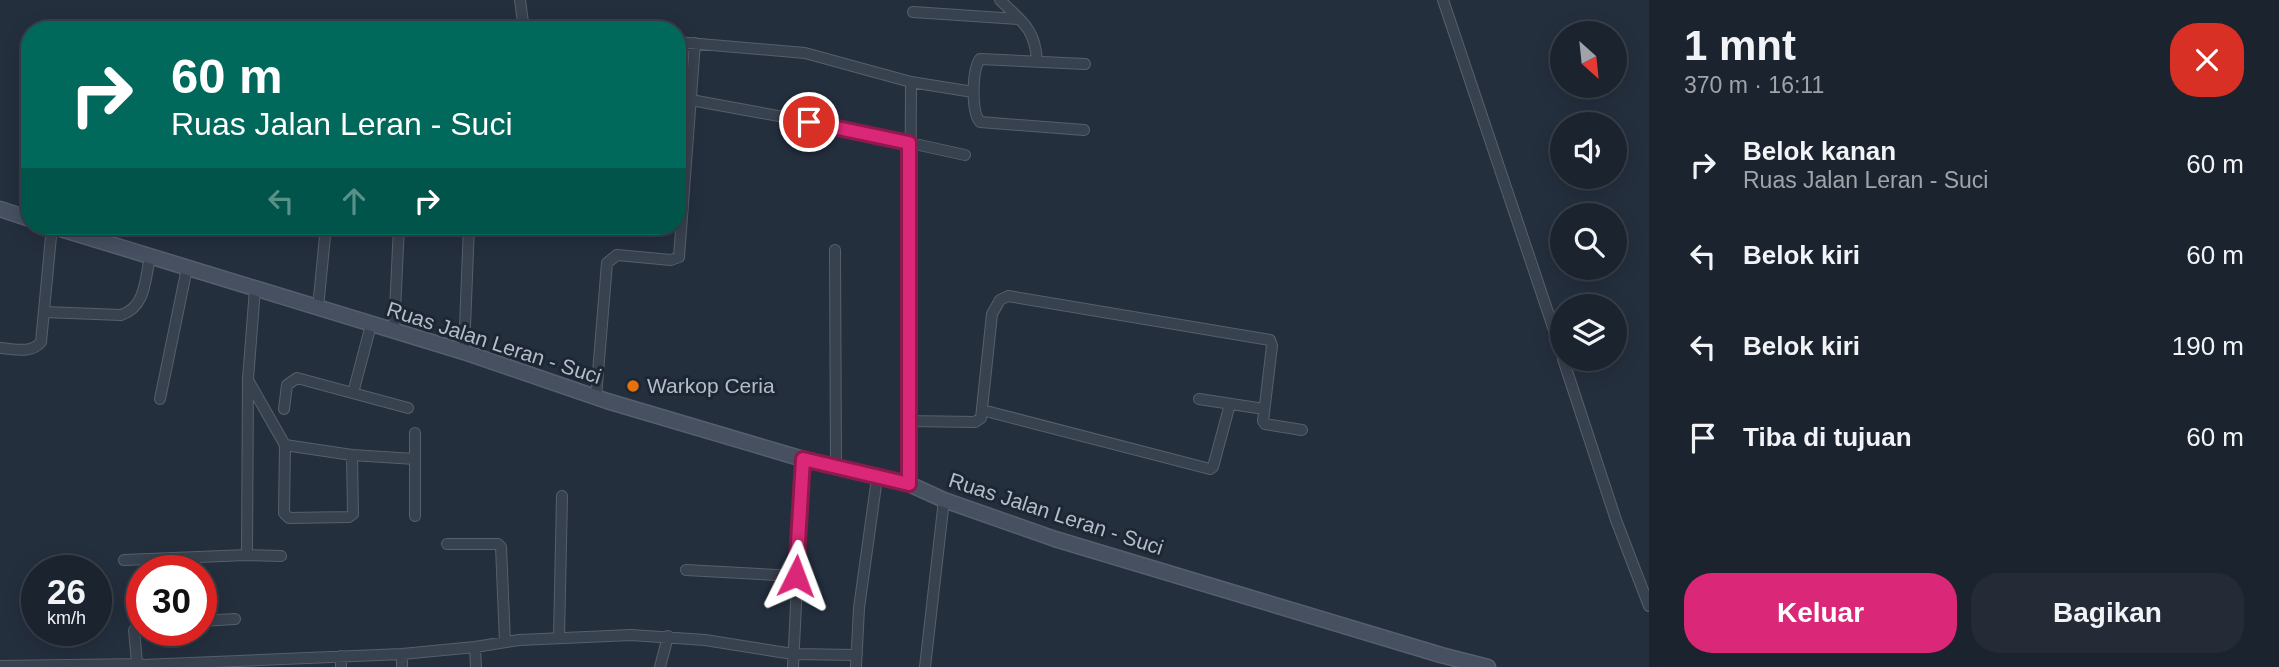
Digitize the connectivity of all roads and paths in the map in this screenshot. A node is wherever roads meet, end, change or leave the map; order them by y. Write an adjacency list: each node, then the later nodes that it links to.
1 (520, 0): 6 (street)
2 (1000, 0): 5 (street)
3 (1443, 0): 33 (street)
4 (913, 12): 5 (street)
5 (1019, 19): 9 (street)
6 (523, 21)
7 (686, 42): 8 (street)
8 (695, 43): 11 (street); 14 (street)
9 (1037, 61): 10 (street); 12 (street)
10 (1085, 64)
11 (911, 82): 12 (street); 16 (street)
12 (973, 92): 15 (street)
13 (686, 100): 14 (street)
14 (691, 100): 16 (street); 18 (street)
15 (1084, 130)
16 (909, 143): 17 (street); 51 (street)
17 (965, 155)
18 (686, 165)
19 (0, 209): 20 (main road)
20 (21, 216)
21 (50, 235): 32 (street)
22 (91, 235): 28 (main road, Ruas Jalan Leran - Suci)
23 (325, 235): 31 (street)
24 (399, 235): 35 (street)
25 (469, 235): 37 (street)
26 (681, 235): 41 (street)
27 (835, 250): 58 (street)
28 (150, 257): 29 (main road, Ruas Jalan Leran - Suci); 32 (street)
29 (187, 268): 30 (main road, Ruas Jalan Leran - Suci); 42 (street)
30 (255, 289): 31 (main road, Ruas Jalan Leran - Suci); 39 (street)
31 (318, 308): 34 (main road, Ruas Jalan Leran - Suci)
32 (44, 312): 36 (street)
33 (1550, 319)
34 (371, 324): 35 (main road, Ruas Jalan Leran - Suci); 40 (street)
35 (394, 332): 37 (main road, Ruas Jalan Leran - Suci)
36 (0, 348)
37 (464, 352): 41 (main road, Ruas Jalan Leran - Suci)
38 (1567, 371): 70 (street)
39 (248, 379): 49 (street); 50 (street)
40 (353, 393): 45 (street); 46 (street)
41 (596, 397): 57 (main road, Ruas Jalan Leran - Suci)
42 (160, 399)
43 (1199, 399): 44 (street)
44 (1230, 404): 47 (street); 48 (street)
45 (408, 408)
46 (284, 409)
47 (982, 410): 48 (street); 51 (street)
48 (1265, 410): 52 (street)
49 (247, 413): 50 (street); 65 (street)
50 (267, 414): 54 (street)
51 (909, 421): 60 (street)
52 (1302, 430)
53 (415, 433): 56 (street)
54 (285, 446): 55 (street); 55 (street)
55 (352, 455): 56 (street)
56 (415, 459): 63 (street)
57 (803, 459): 58 (main road, Ruas Jalan Leran - Suci); 69 (street)
58 (836, 466): 59 (main road, Ruas Jalan Leran - Suci)
59 (877, 478): 60 (main road, Ruas Jalan Leran - Suci); 80 (street)
60 (909, 484): 62 (main road, Ruas Jalan Leran - Suci)
61 (562, 496): 74 (street)
62 (944, 500): 91 (street); 92 (main road, Ruas Jalan Leran - Suci)
63 (415, 516)
64 (447, 544): 75 (street)
65 (247, 555): 66 (street); 67 (street)
66 (281, 556)
67 (124, 561)
68 (686, 570): 69 (street)
69 (796, 576): 79 (street)
70 (1649, 606)
71 (235, 619): 72 (street)
72 (217, 620)
73 (668, 636): 74 (street); 79 (street); 88 (street)
74 (559, 638): 75 (street)
75 (505, 642): 77 (street)
76 (135, 646): 83 (street)
77 (475, 647): 78 (street); 87 (street)
78 (402, 654): 81 (street); 86 (street)
79 (793, 654): 80 (street); 89 (street)
80 (857, 655): 90 (street)
81 (341, 656): 82 (street); 85 (street)
82 (258, 663): 83 (street)
83 (139, 664): 84 (street)
84 (0, 666)
85 (341, 667)
86 (402, 667)
87 (476, 667)
88 (660, 667)
89 (793, 667)
90 (856, 667)
91 (925, 667)
92 (1488, 667)

